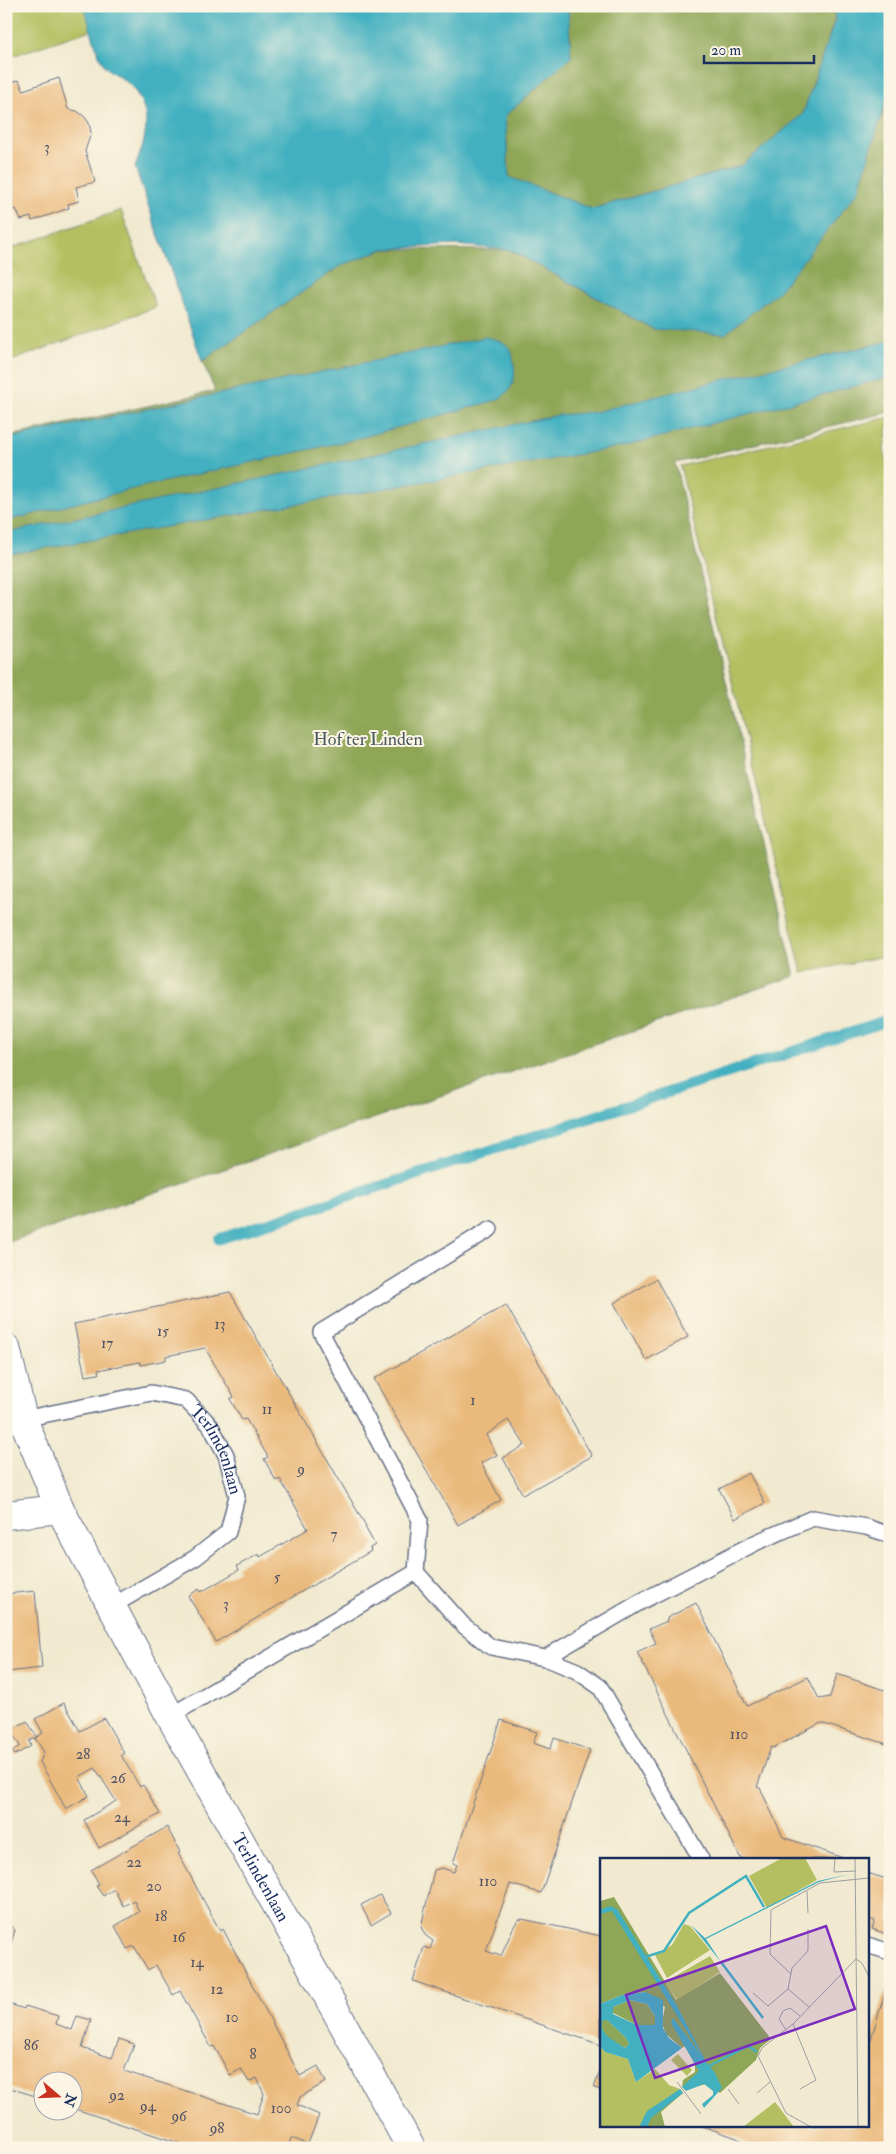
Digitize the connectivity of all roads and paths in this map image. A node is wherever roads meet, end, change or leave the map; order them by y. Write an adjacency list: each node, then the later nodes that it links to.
1 (490, 1229): 7 (lane)
2 (6, 1348): 3 (street, Terlindenlaan)
3 (23, 1418): 4 (street, Terlindenlaan); 8 (lane, Terlindenlaan)
4 (60, 1510): 5 (street); 8 (street, Terlindenlaan)
5 (6, 1515)
6 (890, 1535): 9 (lane)
7 (416, 1572): 9 (lane); 10 (lane)
8 (112, 1606): 10 (street, Terlindenlaan)
9 (545, 1658): 11 (lane)
10 (170, 1716): 14 (street, Terlindenlaan)
11 (700, 1858)
12 (868, 1945): 13 (lane)
13 (890, 1952)
14 (410, 2148)

